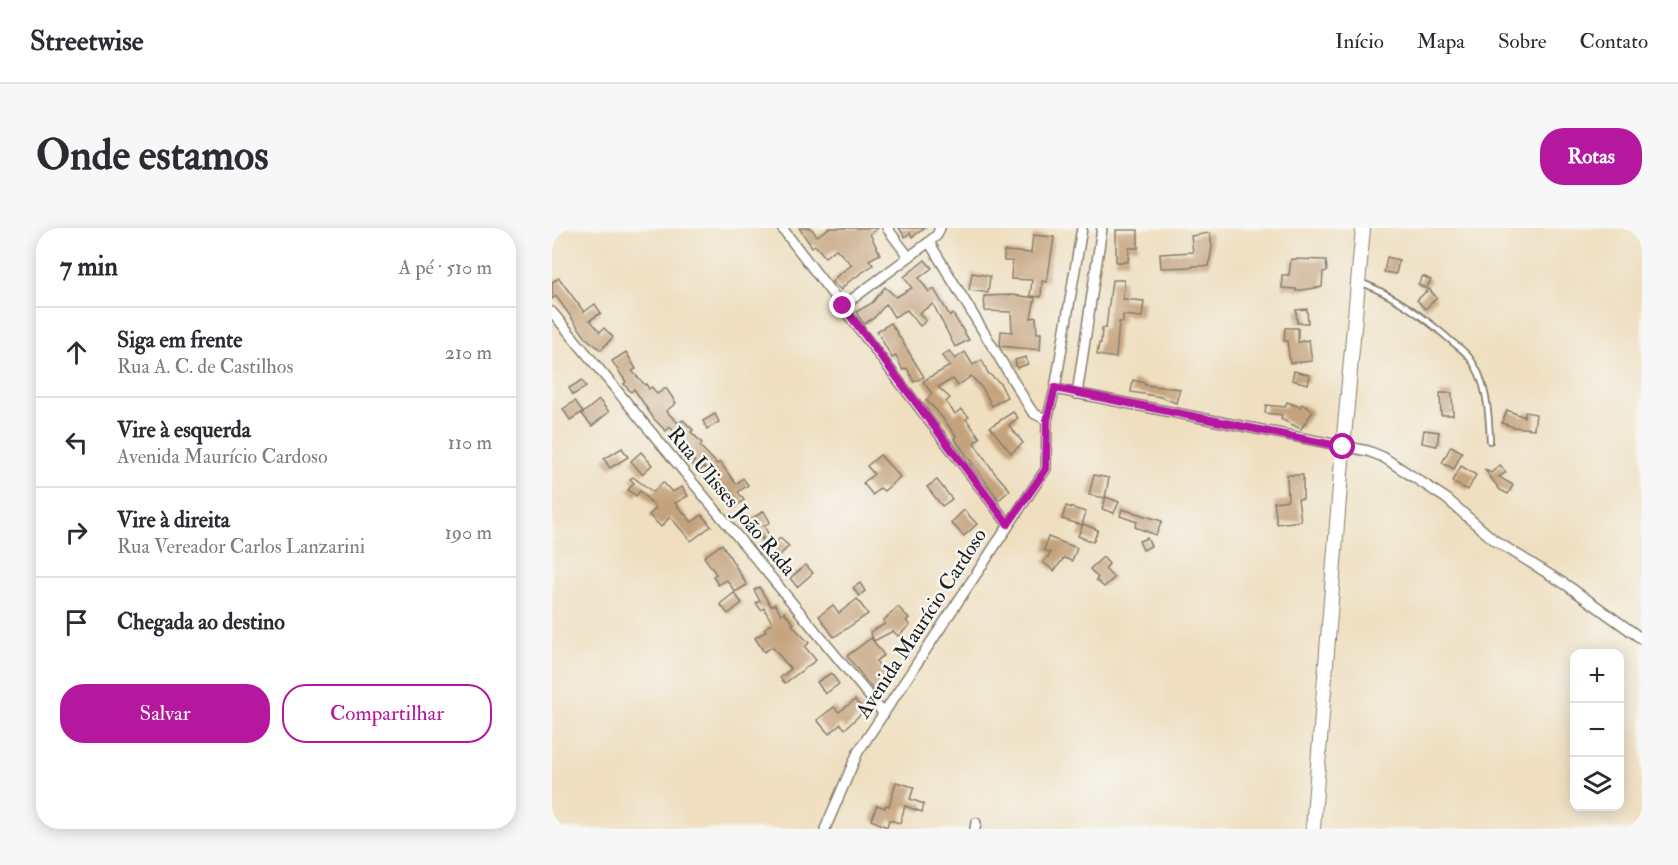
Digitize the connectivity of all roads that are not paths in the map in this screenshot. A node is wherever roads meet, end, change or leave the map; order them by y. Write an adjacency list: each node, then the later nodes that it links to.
1 (782, 228): 10 (street)
2 (887, 228): 8 (street)
3 (940, 228): 7 (street)
4 (1082, 228): 12 (street, Avenida Maurício Cardoso)
5 (1102, 228): 13 (street)
6 (1363, 228): 9 (main road)
7 (929, 242): 8 (street); 14 (street)
8 (908, 256): 10 (street)
9 (1358, 281): 15 (lane); 16 (main road)
10 (843, 306): 17 (street)
11 (552, 312): 19 (street, Rua Ulisses João Rada)
12 (1055, 388): 13 (street); 14 (street, Avenida Maurício Cardoso)
13 (1077, 394): 16 (street)
14 (1047, 420): 17 (street, Avenida Maurício Cardoso)
15 (1490, 441)
16 (1343, 447): 18 (street); 21 (main road)
17 (1008, 524): 19 (street, Avenida Maurício Cardoso)
18 (1642, 639)
19 (884, 714): 20 (street, Avenida Maurício Cardoso)
20 (825, 829)
21 (1313, 829)

